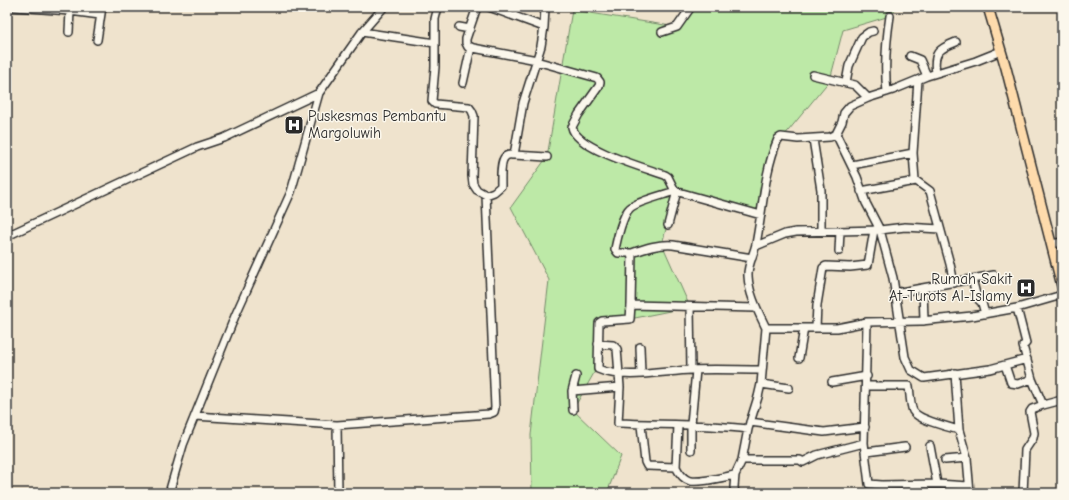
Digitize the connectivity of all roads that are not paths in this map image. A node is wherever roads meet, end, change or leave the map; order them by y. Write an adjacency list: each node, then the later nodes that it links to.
1 (14, 7): 10 (street)
2 (102, 7): 12 (street)
3 (384, 7): 19 (street)
4 (438, 7): 23 (street)
5 (477, 7): 16 (street)
6 (489, 7): 15 (street)
7 (545, 7): 15 (street)
8 (692, 7): 20 (street)
9 (988, 7): 25 (main road)
10 (56, 8): 11 (street)
11 (70, 11): 12 (street); 18 (street)
12 (100, 15): 21 (street)
13 (890, 16): 34 (street)
14 (459, 27): 16 (street)
15 (544, 27): 27 (street)
16 (470, 29): 24 (street)
17 (873, 31): 32 (street)
18 (69, 32)
19 (362, 32): 23 (street); 35 (street)
20 (662, 32)
21 (97, 40)
22 (956, 42): 28 (street)
23 (435, 43): 46 (street)
24 (471, 47): 27 (street); 33 (street)
25 (1001, 51): 28 (street); 55 (main road)
26 (910, 56): 30 (street)
27 (537, 61): 40 (street); 44 (street)
28 (936, 73): 30 (street)
29 (812, 75): 32 (street)
30 (927, 76): 31 (street)
31 (918, 80): 34 (street); 39 (street)
32 (846, 82): 36 (street)
33 (463, 83)
34 (887, 92): 36 (street)
35 (320, 93): 53 (street); 103 (street)
36 (868, 98): 37 (street)
37 (836, 134): 38 (street); 42 (street)
38 (813, 139): 47 (street); 51 (street)
39 (913, 153): 42 (street); 43 (street)
40 (514, 155): 41 (street); 46 (street)
41 (547, 157)
42 (852, 165): 45 (street)
43 (916, 181): 45 (street); 49 (street)
44 (676, 191): 47 (street); 48 (street); 58 (street)
45 (861, 191): 50 (street)
46 (486, 195): 105 (street)
47 (761, 215): 56 (street)
48 (668, 225)
49 (940, 229): 50 (street); 63 (street)
50 (877, 230): 52 (street); 66 (street); 78 (street)
51 (821, 231): 52 (street); 56 (street)
52 (840, 231): 57 (street)
53 (7, 236)
54 (1062, 242): 55 (street)
55 (1052, 244): 60 (main road)
56 (756, 246): 59 (street)
57 (839, 251)
58 (632, 253): 59 (street); 68 (street)
59 (752, 258): 70 (street)
60 (1061, 272): 64 (main road)
61 (994, 275): 62 (street)
62 (972, 279): 63 (street); 72 (street)
63 (954, 282): 65 (street)
64 (1062, 286)
65 (924, 288): 66 (street); 73 (street)
66 (895, 293): 75 (street)
67 (1062, 295): 71 (street)
68 (631, 305): 69 (street); 79 (street)
69 (690, 307): 70 (street); 84 (street)
70 (756, 308): 76 (street)
71 (1017, 308): 72 (street); 82 (street)
72 (985, 314): 73 (street)
73 (924, 321): 75 (street)
74 (867, 322): 75 (street); 78 (street); 91 (street)
75 (900, 322): 86 (street)
76 (766, 328): 77 (street); 85 (street)
77 (804, 328): 78 (street); 81 (street)
78 (816, 328)
79 (598, 344): 88 (street); 88 (street)
80 (640, 348): 89 (street)
81 (799, 358)
82 (1027, 359): 83 (street); 92 (street)
83 (1005, 365): 87 (street); 92 (street)
84 (694, 370): 85 (street); 89 (street); 104 (street)
85 (762, 370): 94 (street)
86 (914, 373): 87 (street); 96 (street)
87 (955, 373): 110 (street)
88 (620, 374): 89 (street); 97 (street)
89 (641, 374)
90 (576, 376): 99 (street)
91 (866, 376): 93 (street); 95 (street)
92 (1032, 378): 101 (street)
93 (832, 382)
94 (761, 384): 98 (street); 108 (street)
95 (866, 386): 96 (street); 109 (street)
96 (909, 386): 110 (street)
97 (620, 387): 99 (street); 106 (street)
98 (789, 388)
99 (572, 391): 102 (street)
100 (1062, 400): 101 (street)
101 (1044, 405): 128 (street)
102 (573, 410)
103 (195, 416): 105 (street); 124 (street)
104 (691, 424): 107 (street); 108 (street); 114 (street)
105 (337, 425): 125 (street)
106 (640, 425): 107 (street); 119 (street)
107 (678, 425): 119 (street)
108 (749, 425): 109 (street); 117 (street)
109 (865, 427): 111 (street)
110 (959, 430): 116 (street)
111 (864, 443): 115 (street); 117 (street)
112 (930, 446): 121 (street)
113 (904, 447): 115 (street)
114 (691, 450)
115 (866, 452): 122 (street)
116 (967, 458): 118 (street); 123 (street)
117 (742, 460): 120 (street)
118 (945, 460)
119 (676, 467): 120 (street)
120 (735, 475): 126 (street)
121 (937, 484): 122 (street); 123 (street)
122 (882, 485): 127 (street)
123 (970, 489)
124 (169, 493)
125 (338, 493)
126 (735, 493)
127 (881, 493)
128 (1023, 493)

